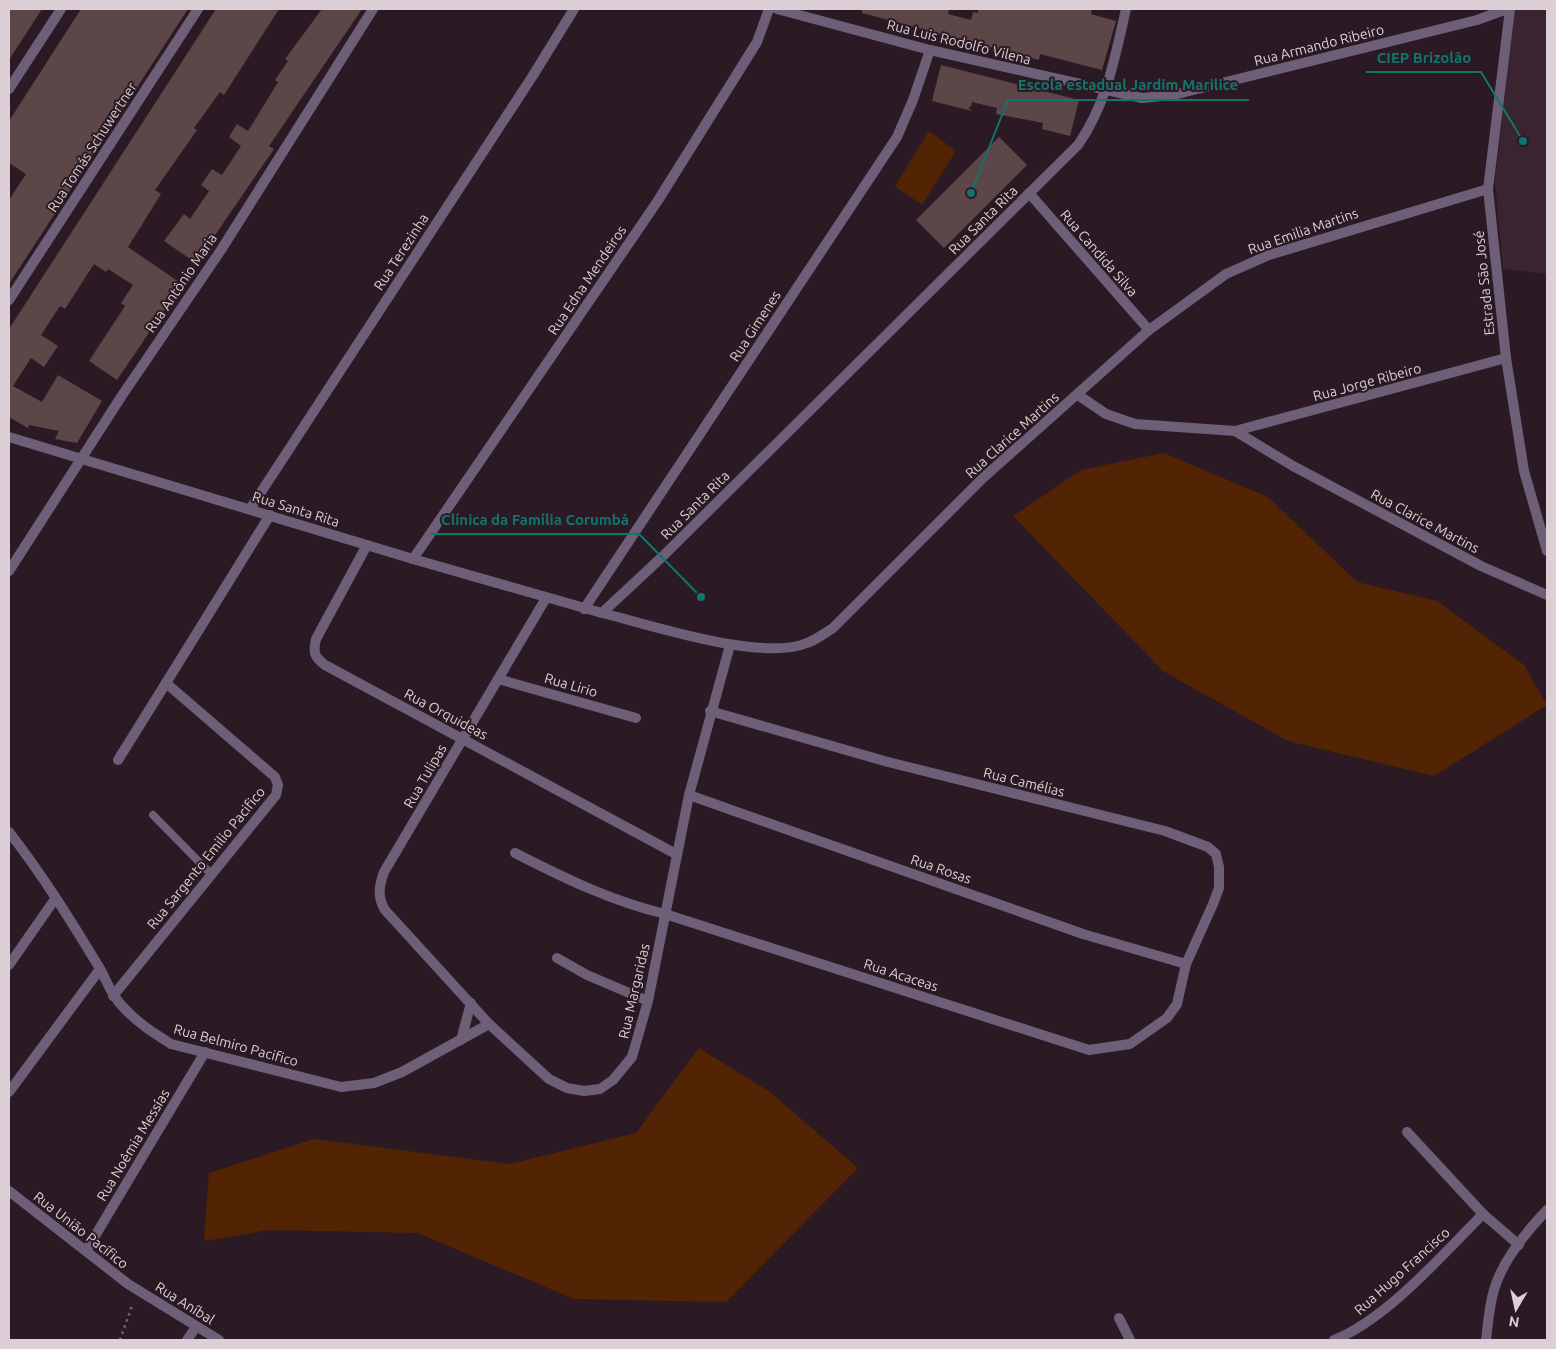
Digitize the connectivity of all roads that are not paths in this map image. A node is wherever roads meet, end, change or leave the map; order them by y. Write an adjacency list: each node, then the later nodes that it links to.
1 (61, 9): 10 (street)
2 (198, 9): 14 (street, Rua Tomás Schuwertner)
3 (374, 9): 20 (street, Rua Antônio Maria)
4 (574, 9): 21 (street, Rua Terezinha)
5 (769, 9): 25 (street, Rua Edna Mendeiros)
6 (777, 9): 9 (street, Rua Luis Rodolfo Vilena)
7 (1126, 9): 11 (street, Rua Santa Rita)
8 (1508, 9): 11 (street, Rua Armando Ribeiro); 12 (street, Estrada São José)
9 (930, 50): 11 (street, Rua Luis Rodolfo Vilena); 29 (street, Rua Gimenes)
10 (9, 89)
11 (1106, 91): 13 (street, Rua Santa Rita)
12 (1488, 188): 15 (street, Rua Emilia Martins); 16 (street, Estrada São José)
13 (1029, 193): 15 (street, Rua Candida Silva); 30 (street, Rua Santa Rita)
14 (9, 300)
15 (1149, 330): 17 (street, Rua Emilia Martins)
16 (1506, 358): 18 (street, Rua Jorge Ribeiro); 24 (street, Estrada São José)
17 (1078, 396): 18 (street, Rua Clarice Martins); 31 (street, Rua Clarice Martins)
18 (1236, 431): 27 (street, Rua Clarice Martins)
19 (9, 437): 20 (street, Rua Santa Rita)
20 (81, 458): 21 (street, Rua Santa Rita); 26 (street, Rua Antônio Maria)
21 (250, 509): 22 (street, Rua Santa Rita)
22 (270, 515): 23 (street, Rua Santa Rita); 33 (street)
23 (367, 545): 25 (street, Rua Santa Rita); 36 (street, Rua Orquideas)
24 (1547, 551)
25 (413, 559): 28 (street, Rua Santa Rita)
26 (9, 571)
27 (1547, 595)
28 (546, 598): 29 (street, Rua Santa Rita); 32 (street, Rua Tulipas)
29 (584, 609): 30 (street, Rua Santa Rita)
30 (602, 613): 31 (street, Rua Clarice Martins)
31 (730, 645): 34 (street, Rua Margaridas)
32 (498, 679): 35 (street, Rua Lirio); 36 (street, Rua Tulipas)
33 (166, 683): 37 (street); 43 (street, Rua Sargento Emilio Pacifico)
34 (710, 712): 38 (street, Rua Margaridas); 48 (street, Rua Camélias)
35 (636, 718)
36 (462, 738): 42 (street, Rua Orquideas); 44 (street, Rua Tulipas)
37 (118, 760)
38 (689, 795): 42 (street, Rua Margaridas); 48 (street, Rua Rosas)
39 (153, 814): 43 (lane)
40 (9, 832): 45 (street, Rua Belmiro Pacifico)
41 (515, 853): 46 (street)
42 (676, 854): 46 (street, Rua Margaridas)
43 (211, 874): 51 (street, Rua Sargento Emilio Pacifico)
44 (379, 892): 53 (street, Rua Margaridas)
45 (55, 899): 49 (street); 50 (street, Rua Belmiro Pacifico)
46 (665, 914): 52 (street, Rua Margaridas); 56 (street, Rua Acaceas)
47 (557, 958): 52 (street)
48 (1186, 964): 56 (street, Rua Camélias)
49 (9, 965)
50 (100, 969): 51 (street, Rua Belmiro Pacifico); 58 (street)
51 (113, 996): 57 (street, Rua Belmiro Pacifico)
52 (648, 1001): 54 (street, Rua Margaridas)
53 (471, 1002): 54 (street, Rua Margaridas); 55 (street)
54 (489, 1024): 55 (street, Rua Belmiro Pacifico)
55 (461, 1040): 57 (street, Rua Belmiro Pacifico)
56 (1130, 1044)
57 (205, 1052): 64 (street, Rua Noêmia Messías)
58 (9, 1092)
59 (1407, 1132): 62 (street)
60 (9, 1191): 64 (street, Rua União Pacífico)
61 (1547, 1210): 63 (street)
62 (1483, 1214): 63 (street); 71 (street, Rua Hugo Francisco)
63 (1519, 1245): 72 (street)
64 (86, 1251): 65 (street, Rua União Pacífico)
65 (138, 1289): 67 (street, Rua Aníbal)
66 (1119, 1318): 70 (street)
67 (196, 1327): 68 (street); 69 (street, Rua Aníbal)
68 (187, 1340)
69 (218, 1340)
70 (1130, 1340)
71 (1334, 1340)
72 (1486, 1340)

